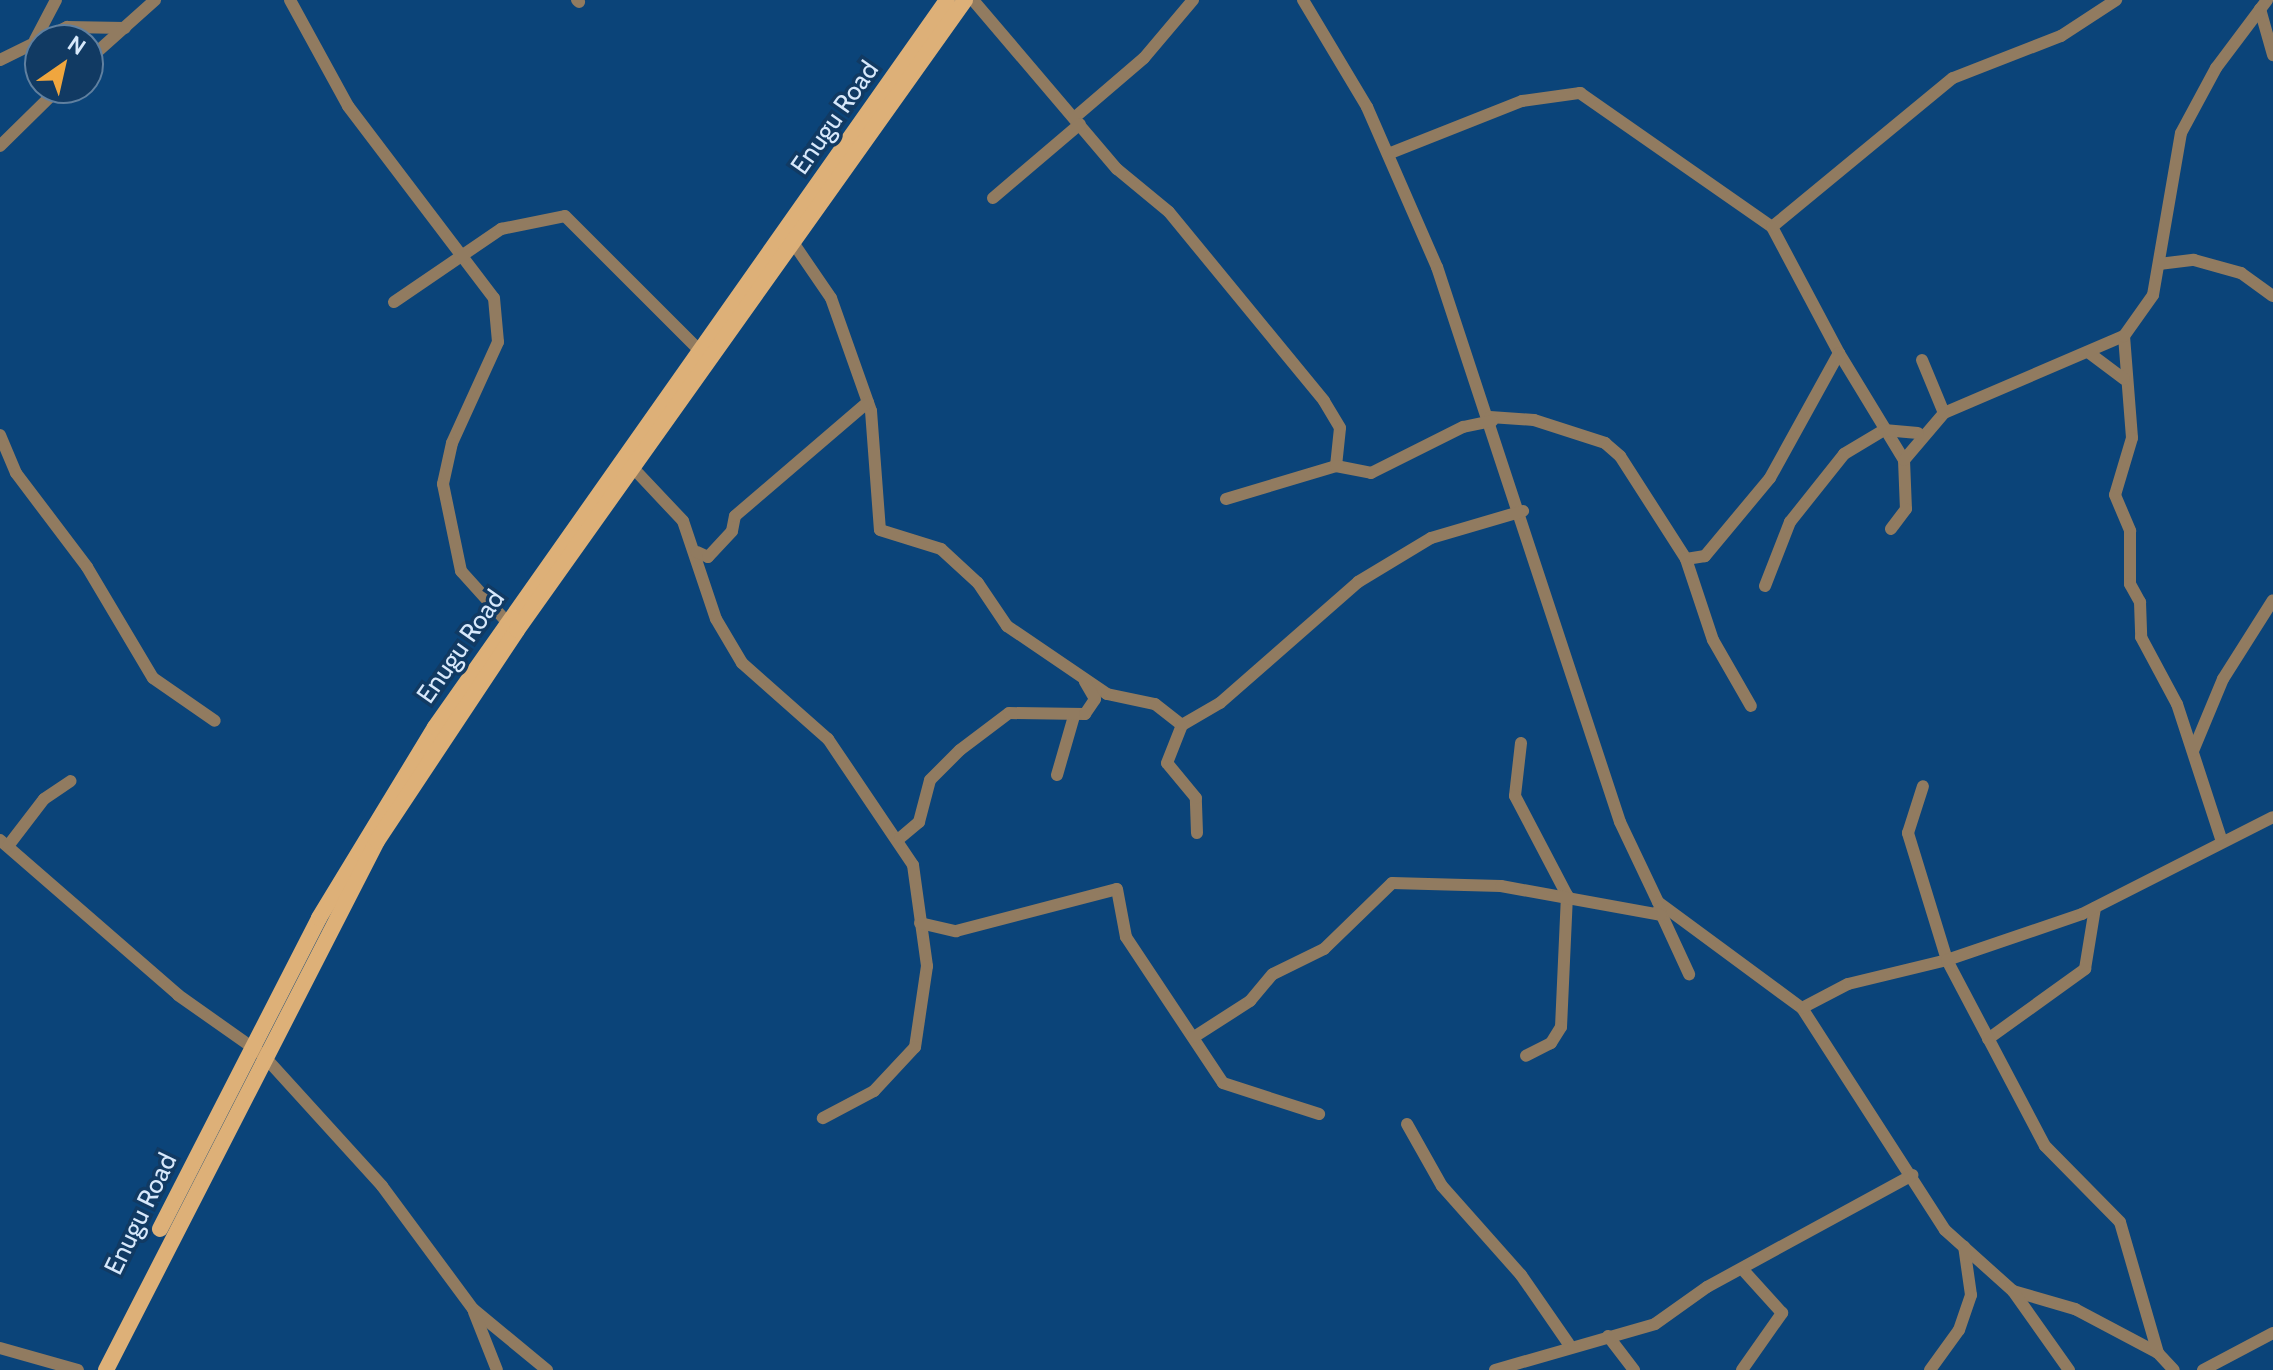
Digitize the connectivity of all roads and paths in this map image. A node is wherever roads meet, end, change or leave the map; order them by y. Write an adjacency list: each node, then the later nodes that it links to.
1 (56, 0): 11 (street)
2 (155, 0): 13 (street)
3 (290, 0): 25 (street)
4 (965, 0): 24 (main road)
5 (973, 0): 19 (street)
6 (1193, 0): 19 (street)
7 (1303, 0): 21 (street)
8 (2116, 0): 23 (street)
9 (942, 2): 30 (main road, Enugu Road)
10 (2263, 5): 16 (street); 26 (street)
11 (43, 24)
12 (104, 28): 13 (street)
13 (125, 28): 15 (street)
14 (24, 46): 17 (street)
15 (104, 46)
16 (2273, 55)
17 (0, 60)
18 (43, 104): 20 (street)
19 (1077, 121): 22 (street); 42 (street)
20 (0, 146)
21 (1388, 154): 23 (street); 37 (street)
22 (993, 198)
23 (1772, 227): 32 (street)
24 (794, 244): 35 (street); 43 (main road)
25 (460, 251): 28 (street); 30 (street); 51 (street)
26 (2159, 264): 27 (street); 29 (street)
27 (2273, 296)
28 (394, 302)
29 (2124, 336): 31 (street); 34 (street)
30 (700, 351): 51 (main road, Enugu Road)
31 (2088, 352): 34 (street); 36 (street)
32 (1839, 353): 38 (street); 48 (street)
33 (1922, 360): 36 (street)
34 (2124, 379): 58 (street)
35 (868, 402): 47 (street); 52 (street)
36 (1944, 413): 41 (street)
37 (1491, 419): 42 (street); 45 (street); 48 (street)
38 (1884, 430): 39 (street); 41 (street); 49 (street)
39 (1918, 433)
40 (0, 435): 55 (street)
41 (1904, 460): 46 (street)
42 (1336, 466): 44 (street)
43 (635, 470): 47 (street); 76 (main road)
44 (1226, 499)
45 (1523, 511): 56 (street); 68 (street)
46 (1891, 529)
47 (697, 552): 64 (street)
48 (1686, 559): 53 (street)
49 (1765, 586)
50 (2273, 600): 58 (street)
51 (507, 622): 76 (main road, Enugu Road)
52 (1083, 679): 54 (street); 56 (street)
53 (1751, 706)
54 (1074, 716): 59 (street); 64 (street)
55 (215, 721)
56 (1182, 725): 63 (street)
57 (1521, 743): 67 (street)
58 (2193, 751): 65 (street)
59 (1057, 775)
60 (71, 781): 66 (street)
61 (1923, 786): 71 (street)
62 (2273, 817): 65 (street)
63 (1197, 833)
64 (900, 838): 70 (street)
65 (2222, 842): 69 (street)
66 (4, 843): 76 (street)
67 (1567, 895): 68 (street); 74 (street); 77 (street)
68 (1659, 908): 72 (street); 73 (street)
69 (2095, 908): 71 (street); 75 (street)
70 (920, 923): 74 (street); 79 (street)
71 (1947, 960): 73 (street); 75 (street)
72 (1689, 974)
73 (1802, 1008): 81 (street)
74 (1194, 1037): 78 (street)
75 (1988, 1039): 90 (street)
76 (257, 1052): 85 (street); 92 (main road, Enugu Road); 93 (main road)
77 (1526, 1056)
78 (1319, 1114)
79 (823, 1118)
80 (1407, 1124): 88 (street)
81 (1912, 1175): 82 (street); 83 (street)
82 (1963, 1244): 84 (street); 99 (street)
83 (1745, 1272): 87 (street); 98 (street)
84 (2013, 1291): 90 (street); 100 (street)
85 (473, 1309): 94 (street); 95 (street)
86 (2273, 1333): 102 (street)
87 (1608, 1336): 88 (street); 97 (street)
88 (1568, 1343): 96 (street)
89 (0, 1348): 91 (street)
90 (2158, 1353): 101 (street)
91 (78, 1370)
92 (94, 1370)
93 (106, 1370)
94 (497, 1370)
95 (547, 1370)
96 (1495, 1370)
97 (1634, 1370)
98 (1742, 1370)
99 (1930, 1370)
100 (2069, 1370)
101 (2174, 1370)
102 (2203, 1370)

